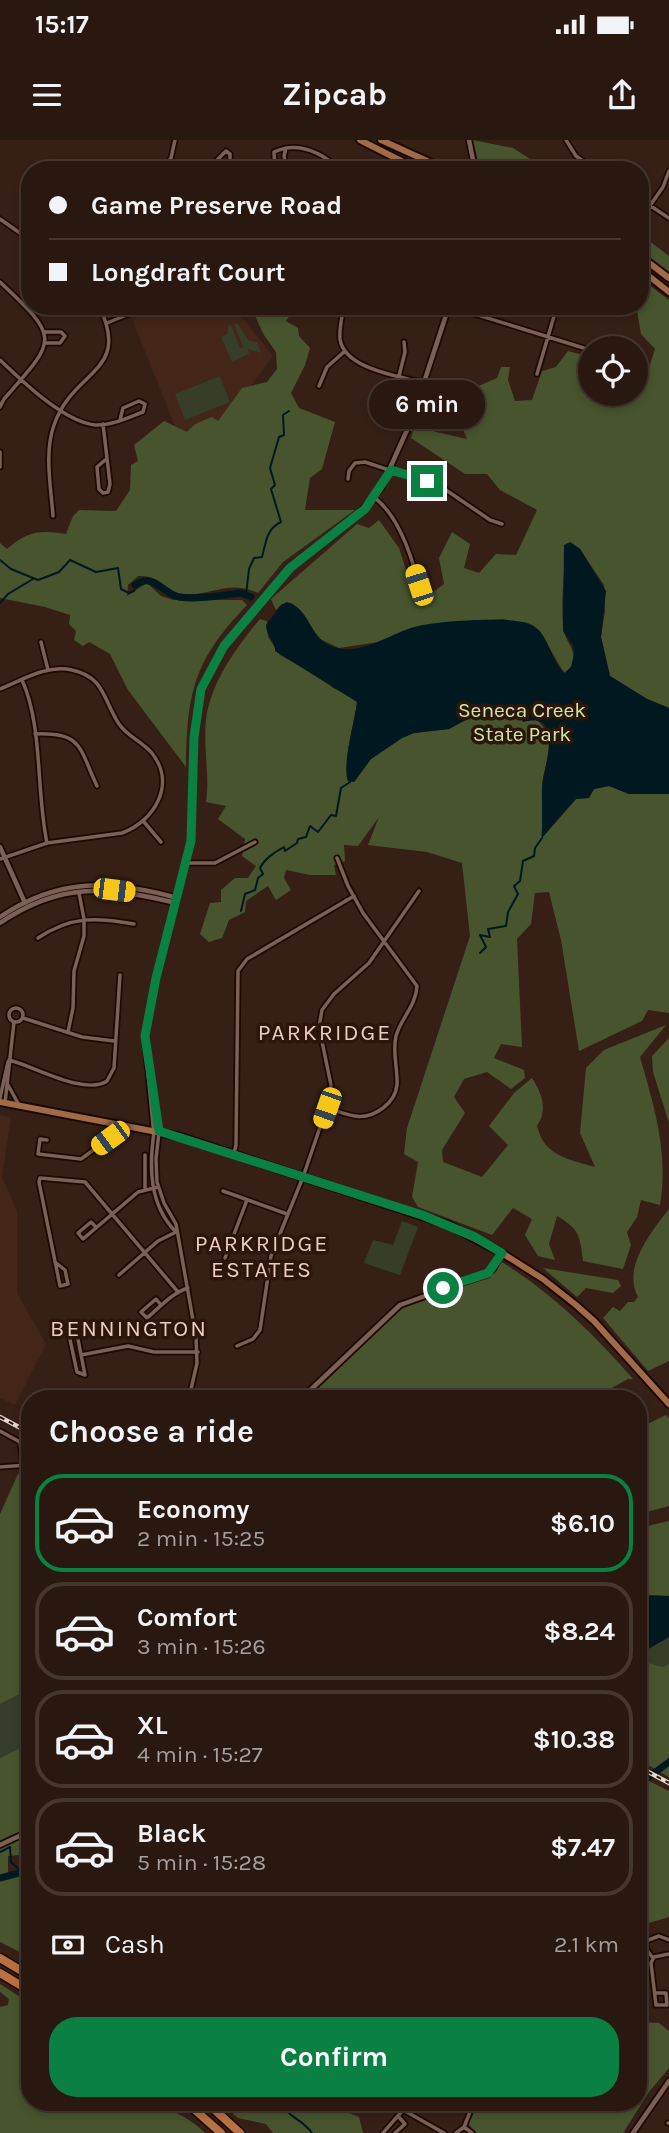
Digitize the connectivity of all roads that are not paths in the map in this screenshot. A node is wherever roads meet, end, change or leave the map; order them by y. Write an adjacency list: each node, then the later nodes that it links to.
1 (175, 140): 7 (street)
2 (360, 140): 13 (main road)
3 (381, 140): 14 (main road)
4 (470, 140): 15 (street)
5 (566, 140): 16 (street)
6 (286, 148): 10 (street); 11 (street); 12 (street)
7 (170, 161)
8 (216, 161): 9 (street)
9 (229, 161)
10 (274, 161)
11 (285, 161)
12 (329, 161)
13 (401, 161)
14 (427, 161)
15 (474, 161)
16 (583, 161)
17 (669, 171): 18 (street)
18 (650, 205): 19 (street)
19 (669, 218)
20 (0, 219): 21 (street)
21 (21, 234)
22 (649, 263): 24 (main road)
23 (649, 276): 26 (main road)
24 (669, 278)
25 (0, 282): 27 (street)
26 (669, 292)
27 (21, 301)
28 (36, 315): 36 (street)
29 (103, 315): 35 (street)
30 (127, 315): 35 (street)
31 (343, 315): 41 (street)
32 (446, 315): 46 (street)
33 (477, 315): 37 (street)
34 (555, 315): 37 (street)
35 (107, 323): 49 (street)
36 (44, 332): 39 (street); 39 (street)
37 (549, 338): 40 (street); 43 (street)
38 (404, 342): 44 (street)
39 (45, 343): 45 (street)
40 (578, 346)
41 (345, 352): 44 (street); 47 (street)
42 (0, 360): 45 (street)
43 (537, 374)
44 (398, 376): 46 (street)
45 (21, 380): 48 (street); 49 (street)
46 (424, 383): 55 (street)
47 (318, 386)
48 (0, 407)
49 (60, 409): 51 (street); 58 (street)
50 (120, 420): 50 (street); 51 (street)
51 (103, 424): 53 (street)
52 (0, 452): 54 (street)
53 (105, 460): 53 (street)
54 (0, 467)
55 (391, 470): 56 (street); 57 (street); 59 (street)
56 (348, 479)
57 (374, 498): 60 (street); 74 (street)
58 (53, 516)
59 (502, 524)
60 (422, 599)
61 (41, 642): 62 (street)
62 (48, 670): 63 (street); 67 (street)
63 (22, 680): 64 (street); 65 (street)
64 (0, 689)
65 (35, 734): 66 (street); 68 (street)
66 (96, 786)
67 (144, 822): 68 (street); 69 (street)
68 (47, 842): 72 (street)
69 (161, 842)
70 (255, 842): 74 (street)
71 (0, 847): 72 (street)
72 (2, 858): 79 (street)
73 (337, 858): 77 (street)
74 (186, 863): 78 (street)
75 (79, 891): 78 (street); 79 (street); 81 (street)
76 (419, 891): 85 (street)
77 (354, 896): 85 (street); 99 (street)
78 (176, 901): 79 (street); 97 (street)
79 (25, 905): 80 (street); 82 (street)
80 (0, 917)
81 (85, 919): 83 (street); 84 (street); 89 (street)
82 (0, 923)
83 (134, 924)
84 (38, 938)
85 (384, 942): 95 (street); 95 (street)
86 (120, 975): 90 (street)
87 (23, 1018): 88 (street); 88 (street); 89 (street)
88 (14, 1022): 91 (street)
89 (68, 1032): 90 (street)
90 (114, 1041): 91 (street)
91 (9, 1060): 92 (street)
92 (4, 1084): 93 (street); 94 (street)
93 (2, 1101): 94 (main road)
94 (19, 1105): 96 (main road)
95 (327, 1108): 101 (street)
96 (114, 1122): 97 (main road); 98 (street)
97 (157, 1131): 99 (main road); 102 (street); 104 (street)
98 (47, 1140)
99 (234, 1153): 101 (main road)
100 (145, 1154): 103 (street)
101 (303, 1177): 108 (street); 112 (main road)
102 (158, 1187): 104 (street); 110 (street)
103 (145, 1188): 104 (street); 107 (street)
104 (153, 1188): 110 (street)
105 (223, 1191): 106 (street)
106 (247, 1200): 108 (street); 113 (street)
107 (113, 1213): 109 (street); 111 (street); 114 (street)
108 (287, 1214): 119 (street)
109 (96, 1227): 109 (street)
110 (176, 1232): 111 (street); 116 (street)
111 (144, 1252): 115 (street); 117 (street)
112 (502, 1253): 123 (street); 124 (main road)
113 (225, 1258)
114 (55, 1262): 114 (street)
115 (119, 1275)
116 (188, 1288): 117 (street); 120 (street)
117 (178, 1292): 118 (street)
118 (162, 1305): 118 (street)
119 (237, 1346)
120 (198, 1352): 121 (street); 122 (street)
121 (81, 1355): 121 (street)
122 (191, 1390)
123 (310, 1390)
124 (669, 1404)
125 (0, 1431): 126 (street)
126 (21, 1447)
127 (21, 1465): 128 (street)
128 (0, 1467)
129 (21, 1836): 130 (street)
130 (0, 1844)
131 (669, 1940): 132 (street)
132 (647, 1941)
133 (647, 1951): 136 (street)
134 (669, 1954): 136 (street)
135 (0, 1958): 137 (highway)
136 (653, 1958): 140 (street)
137 (21, 1971)
138 (0, 1973): 139 (highway)
139 (21, 1986)
140 (655, 1993): 140 (street)
141 (669, 2081): 156 (street)
142 (196, 2111): 149 (highway)
143 (216, 2111): 150 (highway)
144 (402, 2111): 147 (street)
145 (405, 2111): 153 (street)
146 (470, 2111): 148 (street)
147 (398, 2116): 151 (street); 152 (street)
148 (464, 2127): 154 (street); 155 (street)
149 (221, 2133)
150 (240, 2133)
151 (383, 2133)
152 (396, 2133)
153 (444, 2133)
154 (456, 2133)
155 (472, 2133)
156 (633, 2133)

